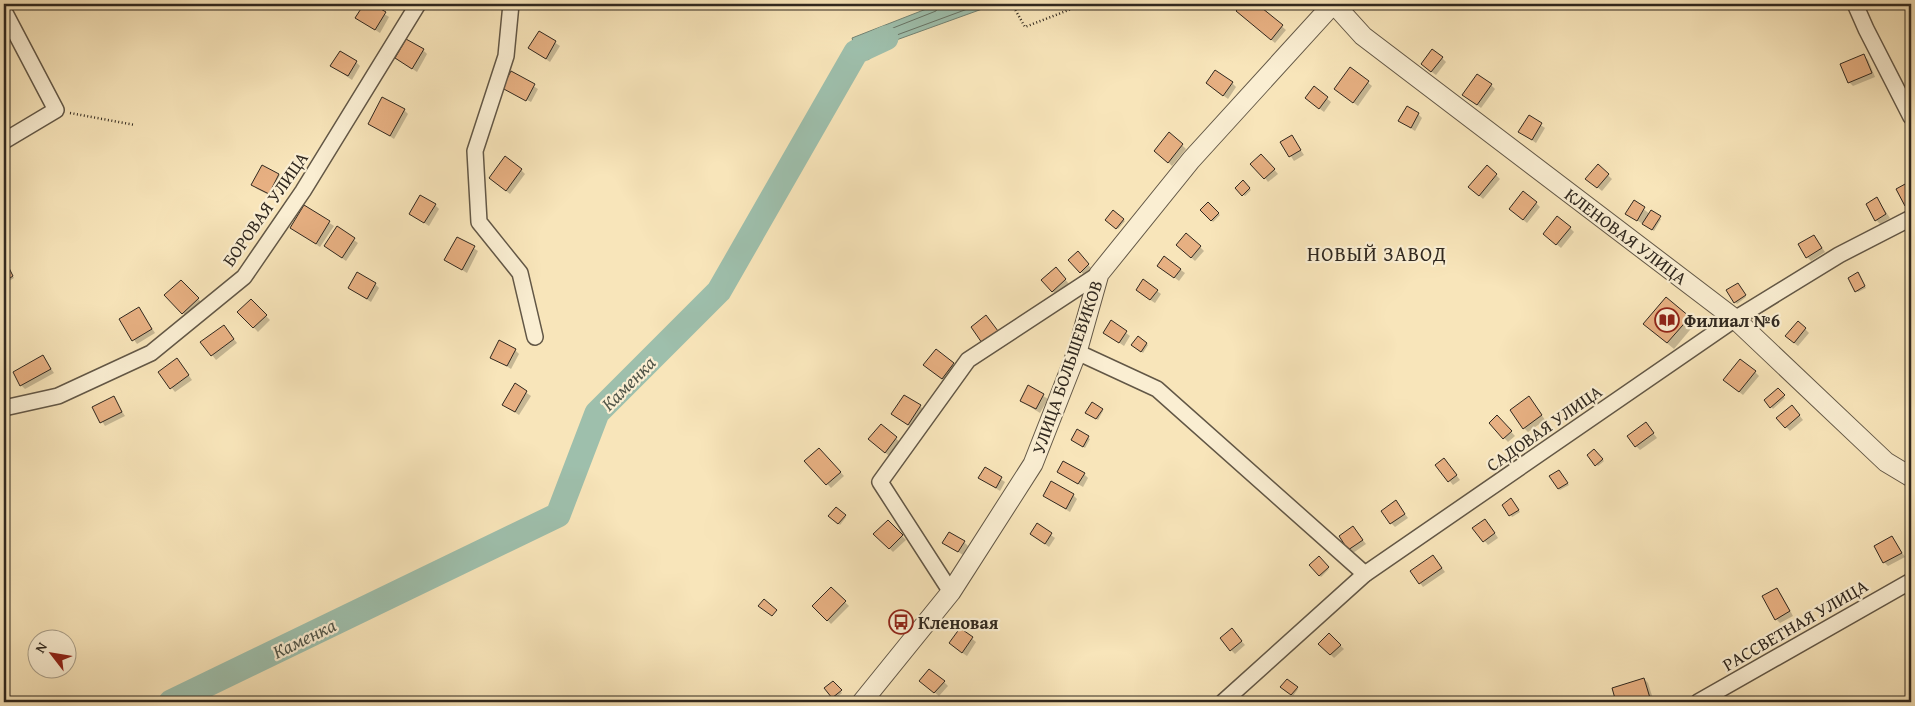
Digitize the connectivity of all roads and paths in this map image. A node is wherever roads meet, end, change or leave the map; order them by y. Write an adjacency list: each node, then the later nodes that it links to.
1 (418, 4): 17 (street, БОРОВАЯ УЛИЦА)
2 (511, 4): 15 (street)
3 (1012, 4): 4 (path)
4 (1084, 4)
5 (1333, 4): 13 (street, УЛИЦА БОЛЬШЕВИКОВ); 14 (street, КЛЕНОВАЯ УЛИЦА)
6 (1856, 4): 9 (street)
7 (4, 11): 8 (street)
8 (56, 110): 10 (path); 11 (street)
9 (1911, 117)
10 (135, 125)
11 (4, 141)
12 (1911, 218): 14 (street, САДОВАЯ УЛИЦА)
13 (1099, 274): 16 (street, УЛИЦА БОЛЬШЕВИКОВ); 21 (street)
14 (1735, 319): 18 (street, КЛЕНОВАЯ УЛИЦА); 19 (street, САДОВАЯ УЛИЦА)
15 (535, 337)
16 (1077, 352): 19 (street); 21 (street, УЛИЦА БОЛЬШЕВИКОВ)
17 (4, 408)
18 (1911, 477)
19 (1365, 574): 23 (street, САДОВАЯ УЛИЦА)
20 (1911, 581): 24 (street, РАССВЕТНАЯ УЛИЦА)
21 (951, 592): 22 (street, УЛИЦА БОЛЬШЕВИКОВ)
22 (862, 702)
23 (1223, 702)
24 (1698, 702)

